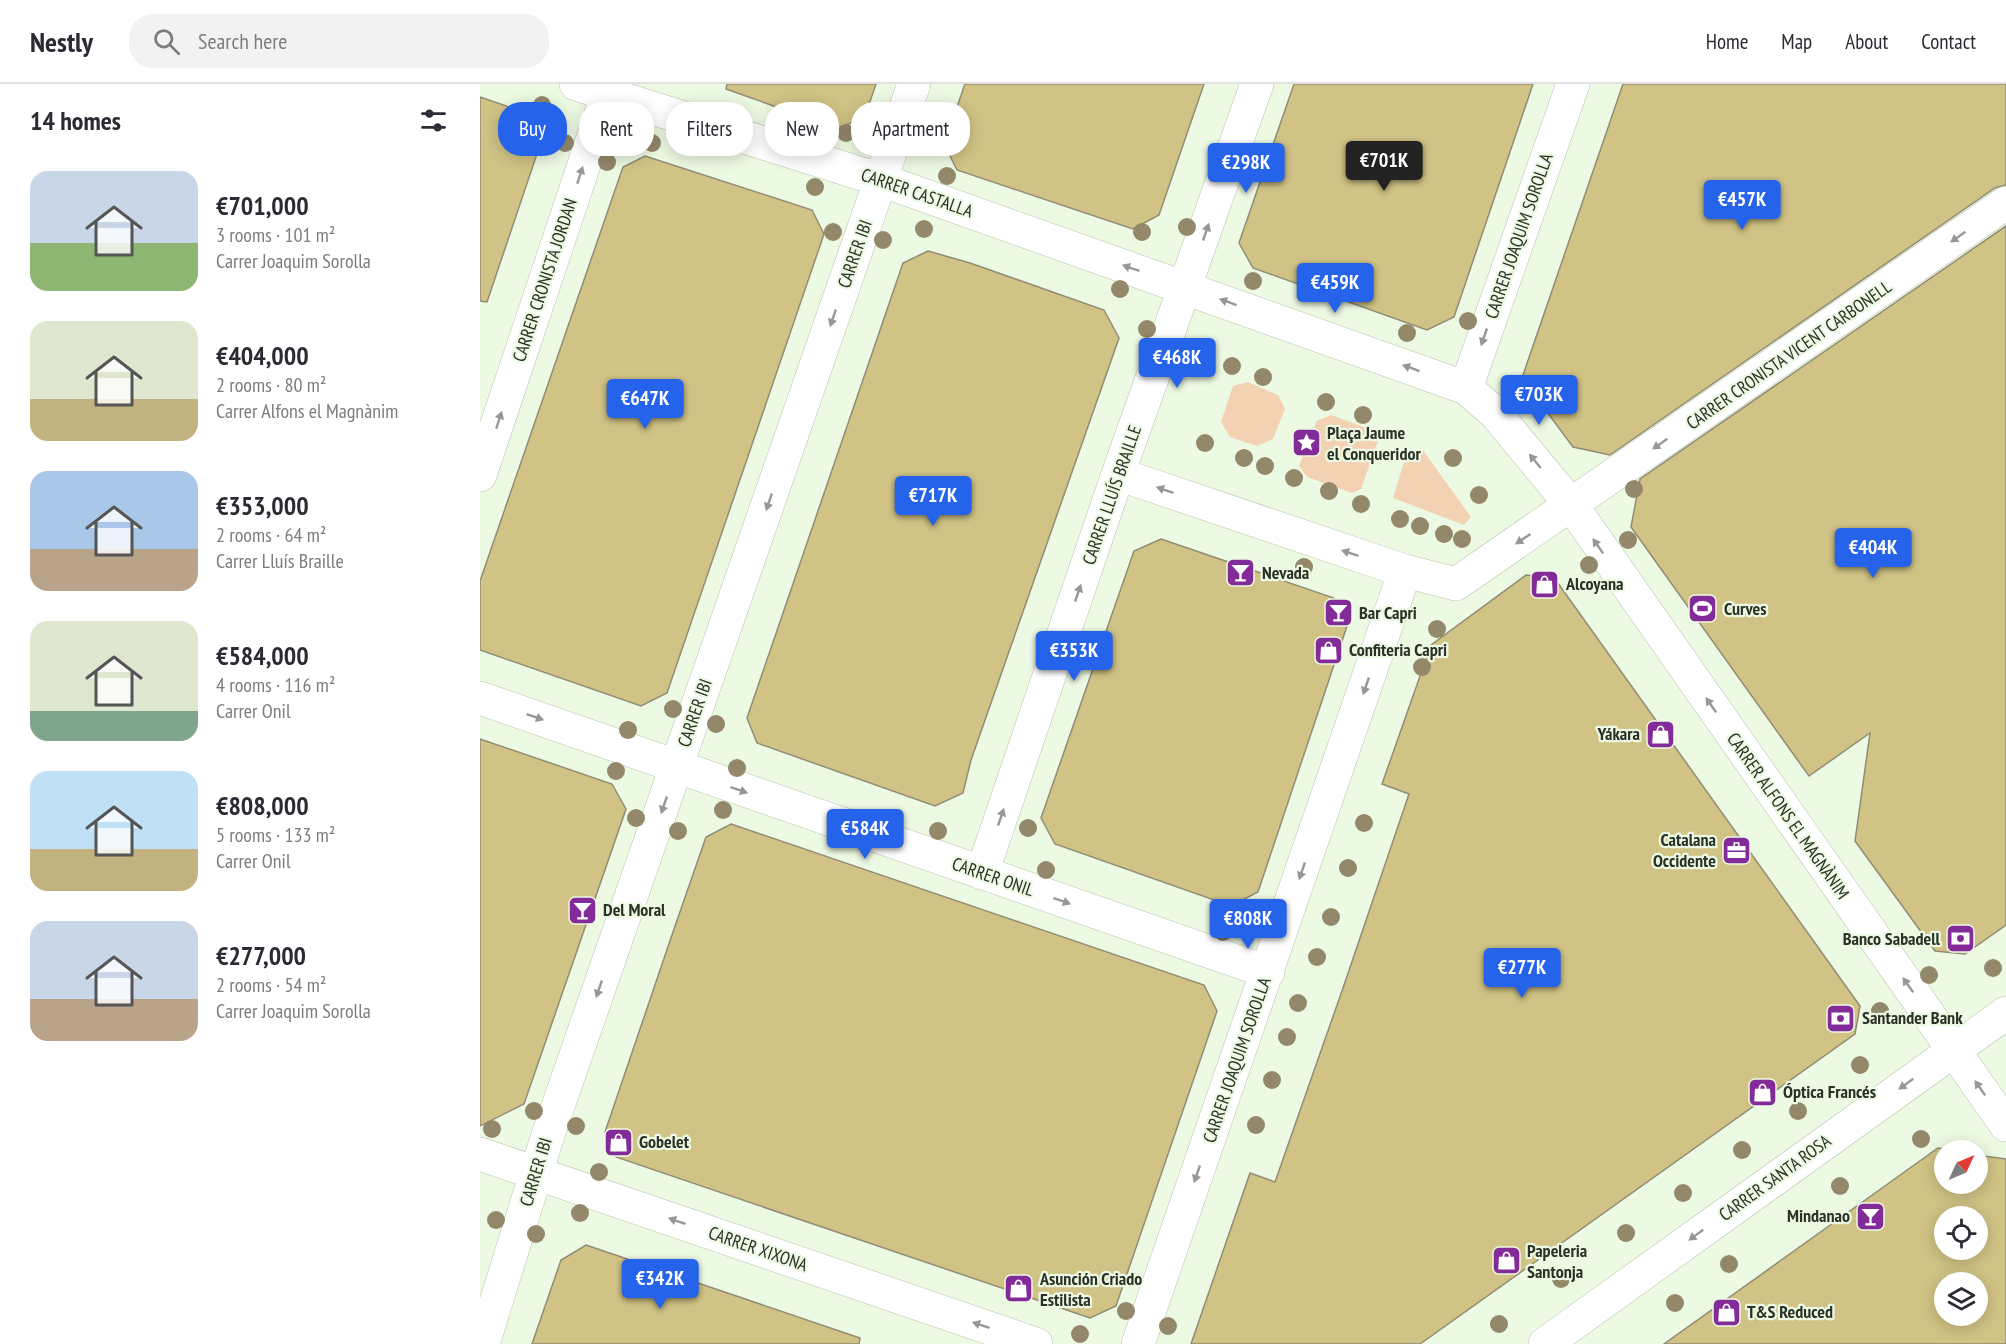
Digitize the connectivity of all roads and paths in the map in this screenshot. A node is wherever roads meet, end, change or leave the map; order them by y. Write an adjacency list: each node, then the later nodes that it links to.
1 (576, 84): 5 (street, CARRER CASTALLA)
2 (914, 84): 6 (street, CARRER IBI)
3 (1257, 84): 8 (street, CARRER LLUÍS BRAILLE, one-way to 3)
4 (1573, 84): 9 (street, CARRER JOAQUIM SOROLLA, one-way to 9)
5 (609, 89): 6 (street, CARRER CASTALLA); 11 (street, CARRER CRONISTA JORDAN, one-way to 5)
6 (881, 180): 8 (street, CARRER CASTALLA, one-way to 6); 15 (street, CARRER IBI, one-way to 15)
7 (2006, 203): 12 (street, CARRER CRONISTA VICENT CARBONELL, one-way to 12)
8 (1186, 287): 9 (street, one-way to 8); 10 (street, CARRER LLUÍS BRAILLE)
9 (1466, 388): 12 (street, one-way to 9)
10 (1118, 474): 13 (street, one-way to 10); 16 (street, CARRER LLUÍS BRAILLE, one-way to 10)
11 (480, 476)
12 (1572, 506): 13 (street, one-way to 13); 19 (street, CARRER ALFONS EL MAGNÀNIM, one-way to 12)
13 (1405, 571): 17 (street, CARRER JOAQUIM SOROLLA, one-way to 17)
14 (480, 698): 15 (street, CARRER ONIL, one-way to 15)
15 (677, 767): 16 (street, CARRER ONIL, one-way to 16); 22 (street, CARRER IBI, one-way to 22)
16 (982, 873): 17 (street, CARRER ONIL, one-way to 17)
17 (1268, 972): 25 (street, CARRER JOAQUIM SOROLLA, one-way to 25)
18 (2006, 1013): 19 (street, CARRER SANTA ROSA)
19 (1953, 1050): 20 (street, CARRER ALFONS EL MAGNÀNIM, one-way to 19); 26 (street, CARRER SANTA ROSA, one-way to 26)
20 (2006, 1125)
21 (480, 1154): 22 (street, CARRER XIXONA)
22 (536, 1173): 23 (street, CARRER IBI); 24 (street, CARRER XIXONA, one-way to 22)
23 (483, 1344)
24 (1036, 1344)
25 (1138, 1344)
26 (1545, 1344)

